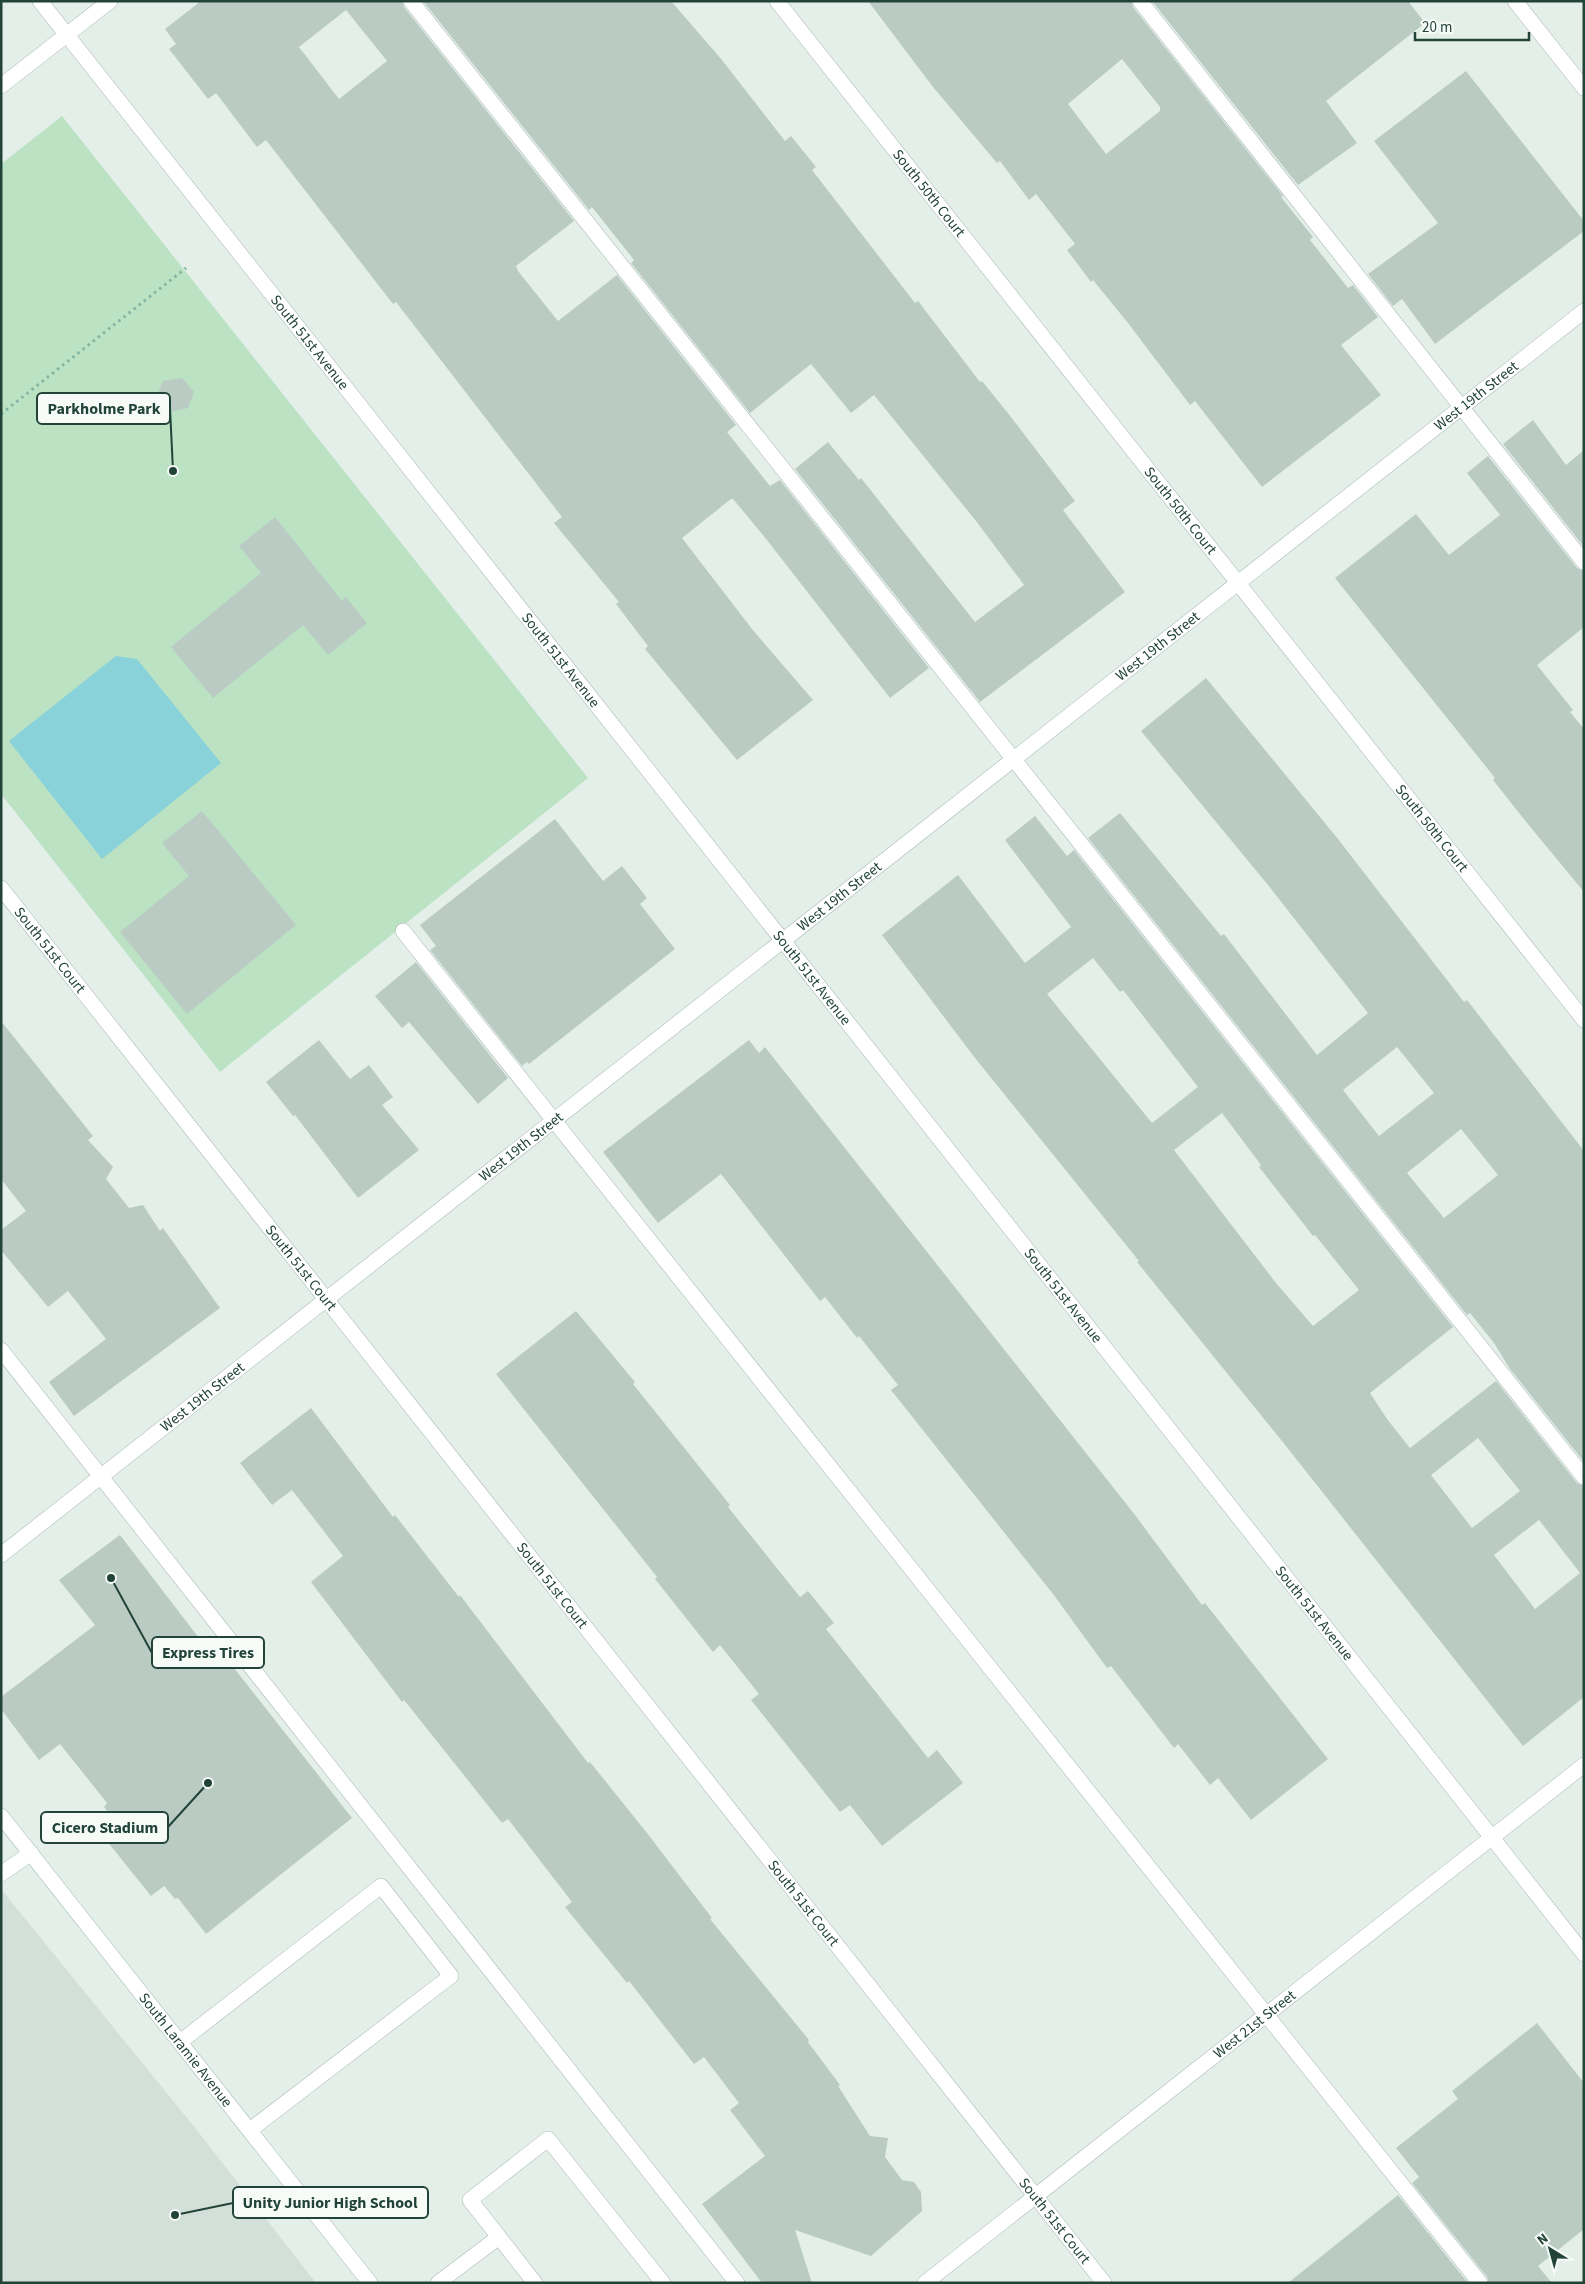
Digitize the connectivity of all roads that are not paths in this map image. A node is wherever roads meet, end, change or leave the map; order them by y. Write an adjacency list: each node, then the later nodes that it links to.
1 (40, 1): 7 (street, South 51st Avenue)
2 (110, 1): 7 (street)
3 (411, 1): 14 (street)
4 (778, 1): 13 (street, South 50th Court)
5 (1140, 1): 11 (street)
6 (1515, 1): 9 (street)
7 (66, 35): 8 (street); 17 (street, South 51st Avenue)
8 (1, 86)
9 (1584, 88)
10 (1584, 311): 11 (street, West 19th Street)
11 (1461, 408): 12 (street); 13 (street, West 19th Street)
12 (1584, 562)
13 (1238, 583): 14 (street, West 19th Street); 18 (street, South 50th Court)
14 (1014, 760): 17 (street, West 19th Street); 23 (street)
15 (1, 888): 20 (street, South 51st Court)
16 (403, 931): 19 (street)
17 (783, 941): 19 (street, West 19th Street); 27 (street, South 51st Avenue)
18 (1584, 1020)
19 (554, 1121): 20 (street, West 19th Street); 31 (street)
20 (327, 1299): 22 (street, West 19th Street); 34 (street, South 51st Court)
21 (1, 1350): 22 (street)
22 (101, 1476): 24 (street, West 19th Street); 40 (street)
23 (1584, 1477)
24 (1, 1555)
25 (1584, 1765): 27 (street, West 21st Street)
26 (1, 1816): 28 (street, South Laramie Avenue)
27 (1492, 1838): 30 (street, South 51st Avenue); 31 (street, West 21st Street)
28 (31, 1853): 29 (street); 32 (street, South Laramie Avenue)
29 (1, 1874)
30 (1584, 1954)
31 (1266, 2015): 34 (street, West 21st Street); 43 (street)
32 (180, 2042): 33 (street, South Laramie Avenue); 33 (street)
33 (250, 2130): 36 (street, South Laramie Avenue)
34 (1035, 2196): 41 (street, West 21st Street); 42 (street, South 51st Court)
35 (499, 2237): 37 (street); 38 (street); 39 (street)
36 (370, 2283)
37 (438, 2283)
38 (535, 2283)
39 (663, 2283)
40 (737, 2283)
41 (925, 2283)
42 (1104, 2283)
43 (1480, 2283)

